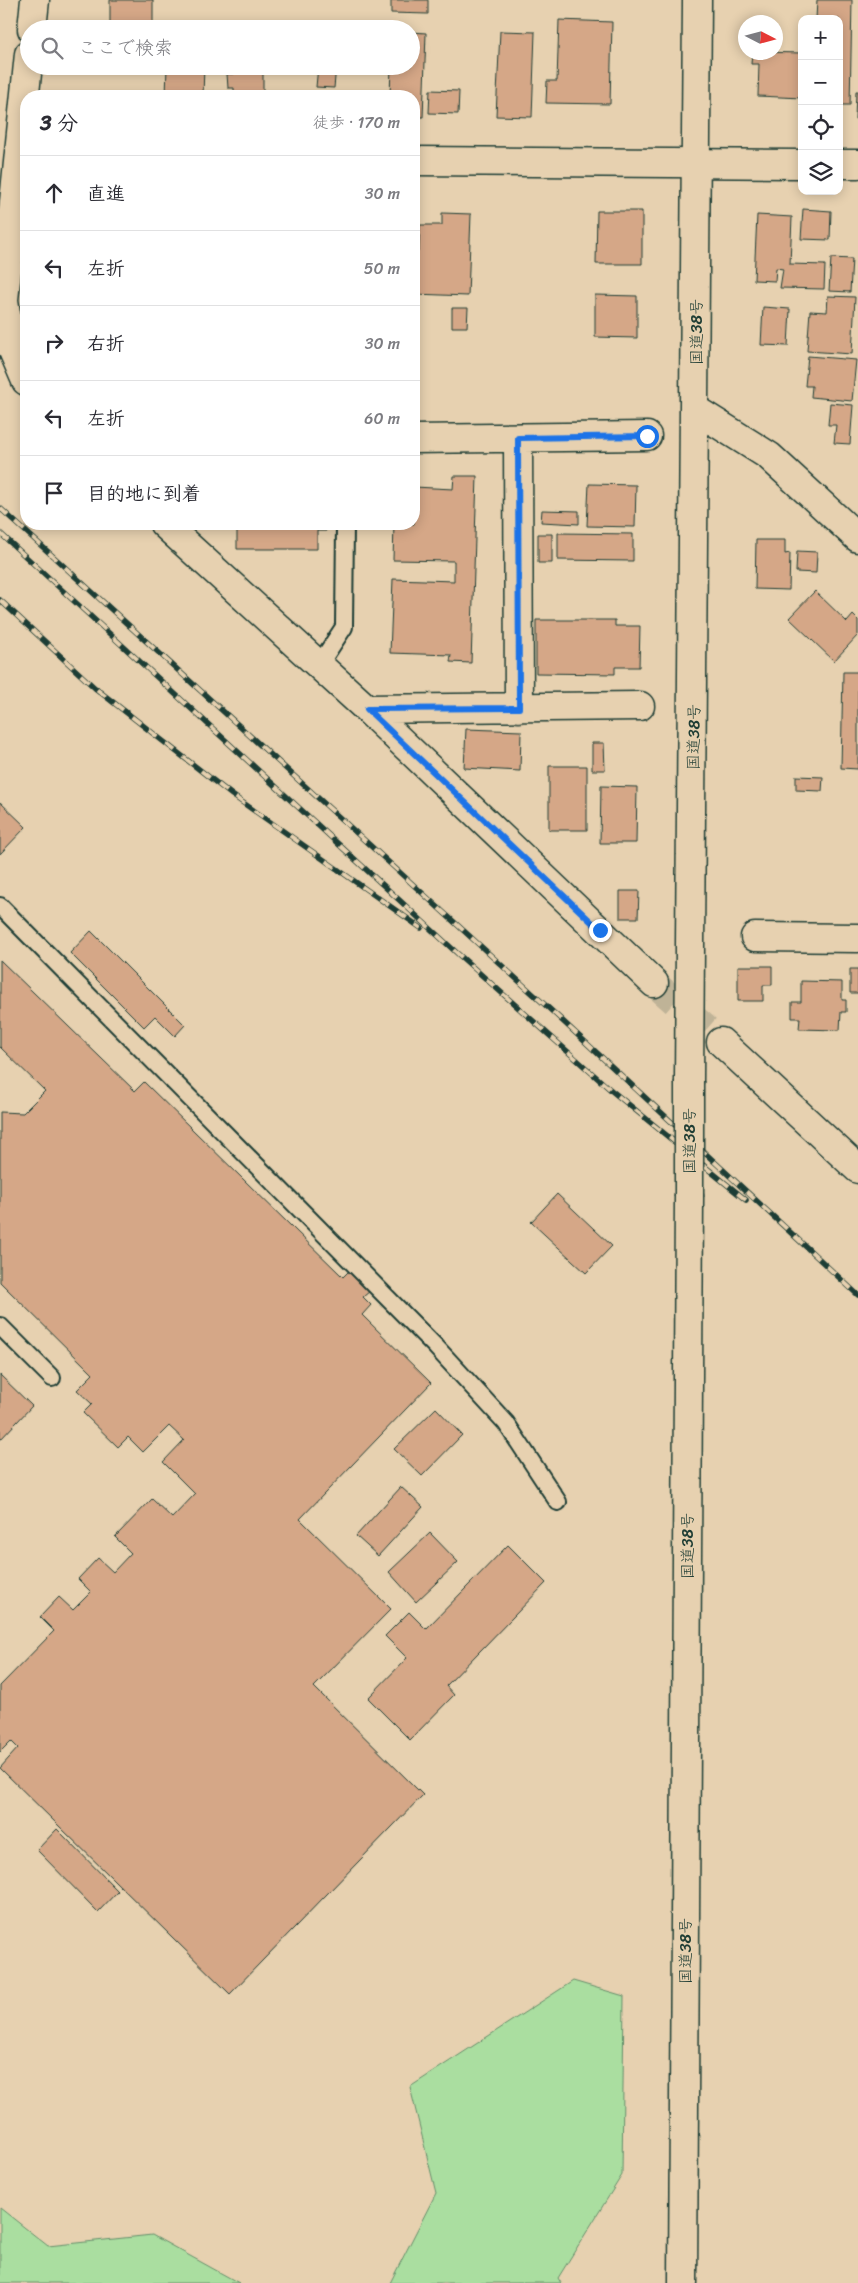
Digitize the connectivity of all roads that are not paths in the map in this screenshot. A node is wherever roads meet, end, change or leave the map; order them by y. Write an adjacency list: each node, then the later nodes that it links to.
1 (35, 0): 3 (main road)
2 (697, 0): 9 (main road, 国道38号)
3 (33, 20)
4 (26, 75): 5 (main road)
5 (24, 90)
6 (20, 116): 7 (main road)
7 (14, 158): 13 (main road)
8 (420, 161): 9 (main road)
9 (696, 163): 10 (main road); 14 (main road, 国道38号)
10 (798, 164)
11 (843, 164): 12 (main road)
12 (858, 164)
13 (20, 367)
14 (696, 410): 20 (main road); 34 (main road, 国道38号, bridge)
15 (647, 436): 16 (main road)
16 (518, 438): 17 (main road); 23 (main road)
17 (420, 439)
18 (171, 530): 21 (main road)
19 (345, 530): 21 (lane)
20 (858, 538)
21 (319, 665): 24 (main road)
22 (640, 706): 23 (main road)
23 (519, 708): 24 (main road)
24 (367, 709): 28 (main road)
25 (0, 906): 33 (lane)
26 (755, 937): 27 (main road)
27 (858, 938)
28 (654, 983)
29 (721, 1042): 30 (main road)
30 (858, 1169)
31 (0, 1326): 32 (lane)
32 (52, 1378)
33 (558, 1502)
34 (683, 2283)

